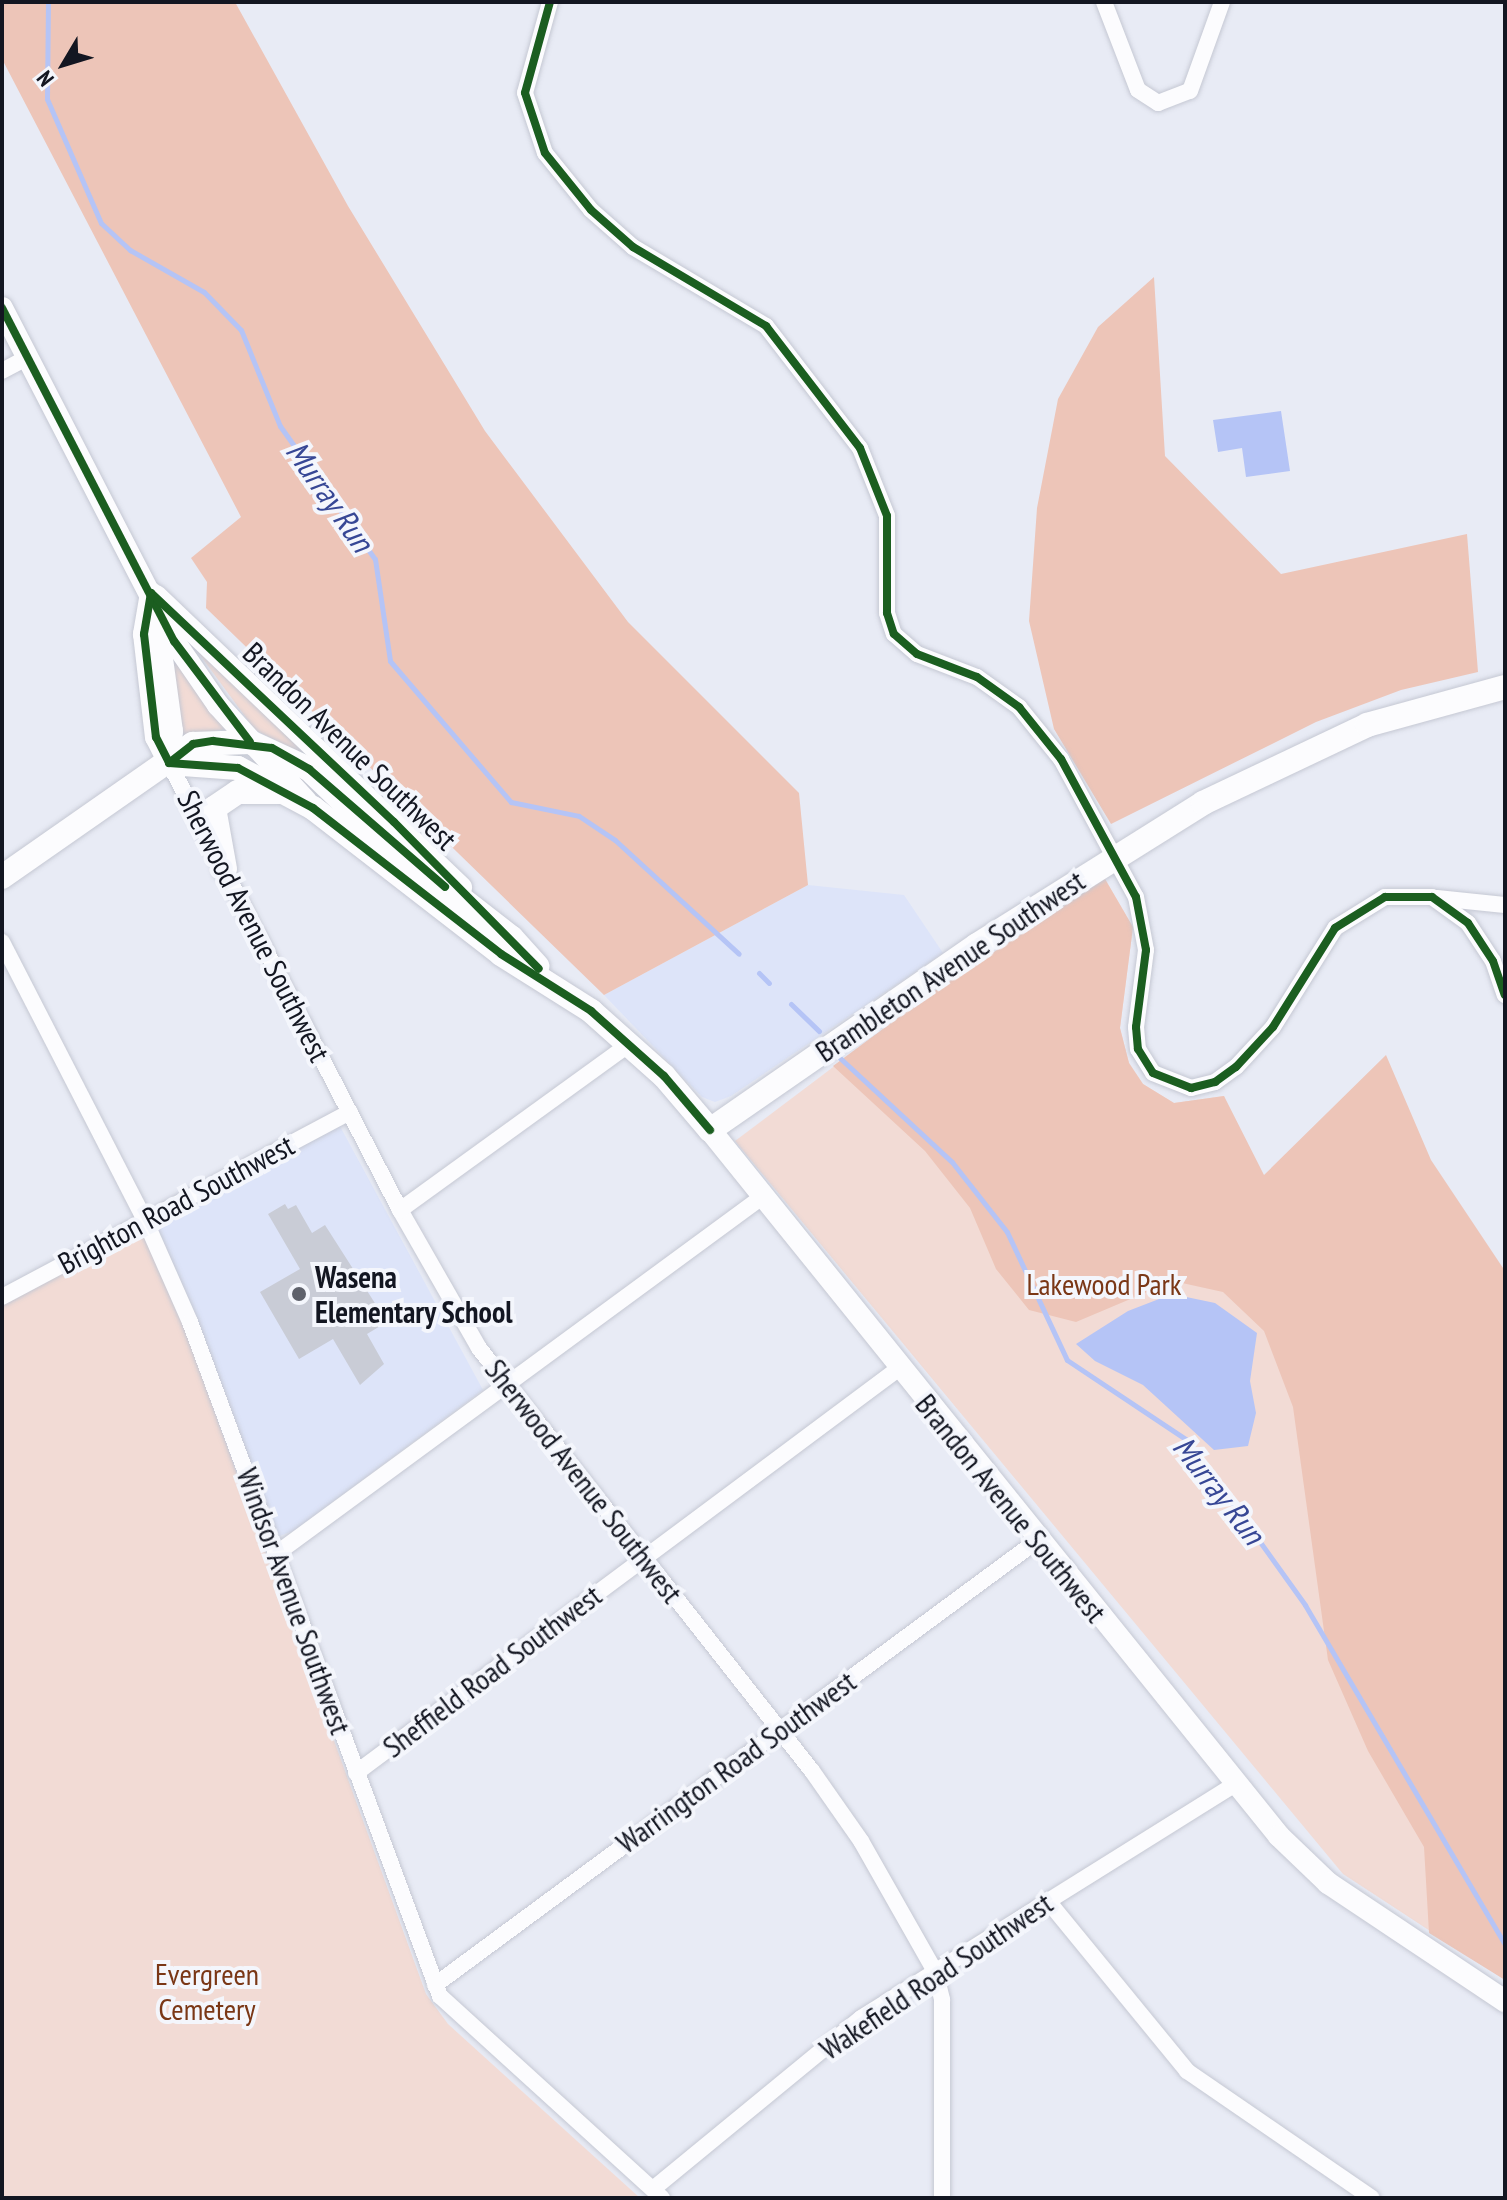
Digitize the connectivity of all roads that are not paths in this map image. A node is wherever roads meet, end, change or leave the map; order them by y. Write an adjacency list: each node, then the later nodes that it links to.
1 (550, 2): 13 (street)
2 (1104, 2): 3 (street)
3 (1222, 2)
4 (2, 308): 5 (main road, Brandon Avenue Southwest)
5 (28, 357): 6 (street); 7 (main road, Brandon Avenue Southwest)
6 (2, 371)
7 (151, 593): 9 (main road, Brandon Avenue Southwest); 10 (main road, Sherwood Avenue Southwest); 18 (main road, Brandon Avenue Southwest)
8 (1505, 687): 13 (main road, Brambleton Avenue Southwest)
9 (250, 742): 10 (main road, Brandon Avenue Southwest); 12 (main road, Brandon Avenue Southwest); 18 (main road, Brandon Avenue Southwest)
10 (169, 763): 11 (main road); 14 (street, Sherwood Avenue Southwest); 15 (main road, Brandon Avenue Southwest)
11 (288, 792): 12 (main road); 14 (main road)
12 (313, 808): 20 (main road, Brandon Avenue Southwest)
13 (1115, 855): 16 (street); 24 (main road, Brambleton Avenue Southwest)
14 (225, 869): 23 (street, Sherwood Avenue Southwest)
15 (2, 877)
16 (1432, 897): 17 (street); 21 (street)
17 (1505, 905)
18 (512, 938): 20 (main road, Brandon Avenue Southwest)
19 (2, 942): 27 (street, Windsor Avenue Southwest)
20 (549, 980): 22 (main road, Brandon Avenue Southwest)
21 (1505, 995)
22 (631, 1043): 24 (main road, Brandon Avenue Southwest); 26 (street)
23 (350, 1112): 26 (street, Sherwood Avenue Southwest); 27 (street, Brighton Road Southwest)
24 (710, 1130): 25 (main road, Brandon Avenue Southwest)
25 (762, 1197): 29 (main road, Brandon Avenue Southwest); 30 (street)
26 (400, 1210): 30 (street, Sherwood Avenue Southwest)
27 (145, 1220): 28 (street, Brighton Road Southwest); 32 (street, Windsor Avenue Southwest)
28 (2, 1297)
29 (898, 1369): 31 (main road, Brandon Avenue Southwest); 33 (street, Sheffield Road Southwest)
30 (507, 1387): 32 (street); 33 (street, Sherwood Avenue Southwest)
31 (1038, 1540): 34 (street, Warrington Road Southwest); 36 (main road, Brandon Avenue Southwest)
32 (276, 1554): 35 (street, Windsor Avenue Southwest)
33 (643, 1559): 34 (street, Sherwood Avenue Southwest); 35 (street, Sheffield Road Southwest)
34 (780, 1730): 38 (street, Sherwood Avenue Southwest); 39 (street, Warrington Road Southwest)
35 (356, 1773): 39 (street, Windsor Avenue Southwest)
36 (1235, 1784): 37 (street, Wakefield Road Southwest); 40 (main road, Brandon Avenue Southwest)
37 (1048, 1901): 38 (street, Wakefield Road Southwest); 43 (street)
38 (935, 1971): 41 (street, Wakefield Road Southwest); 42 (street, Sherwood Avenue Southwest)
39 (435, 1985): 41 (street, Windsor Avenue Southwest)
40 (1505, 2001)
41 (658, 2193)
42 (942, 2198)
43 (1372, 2198)

